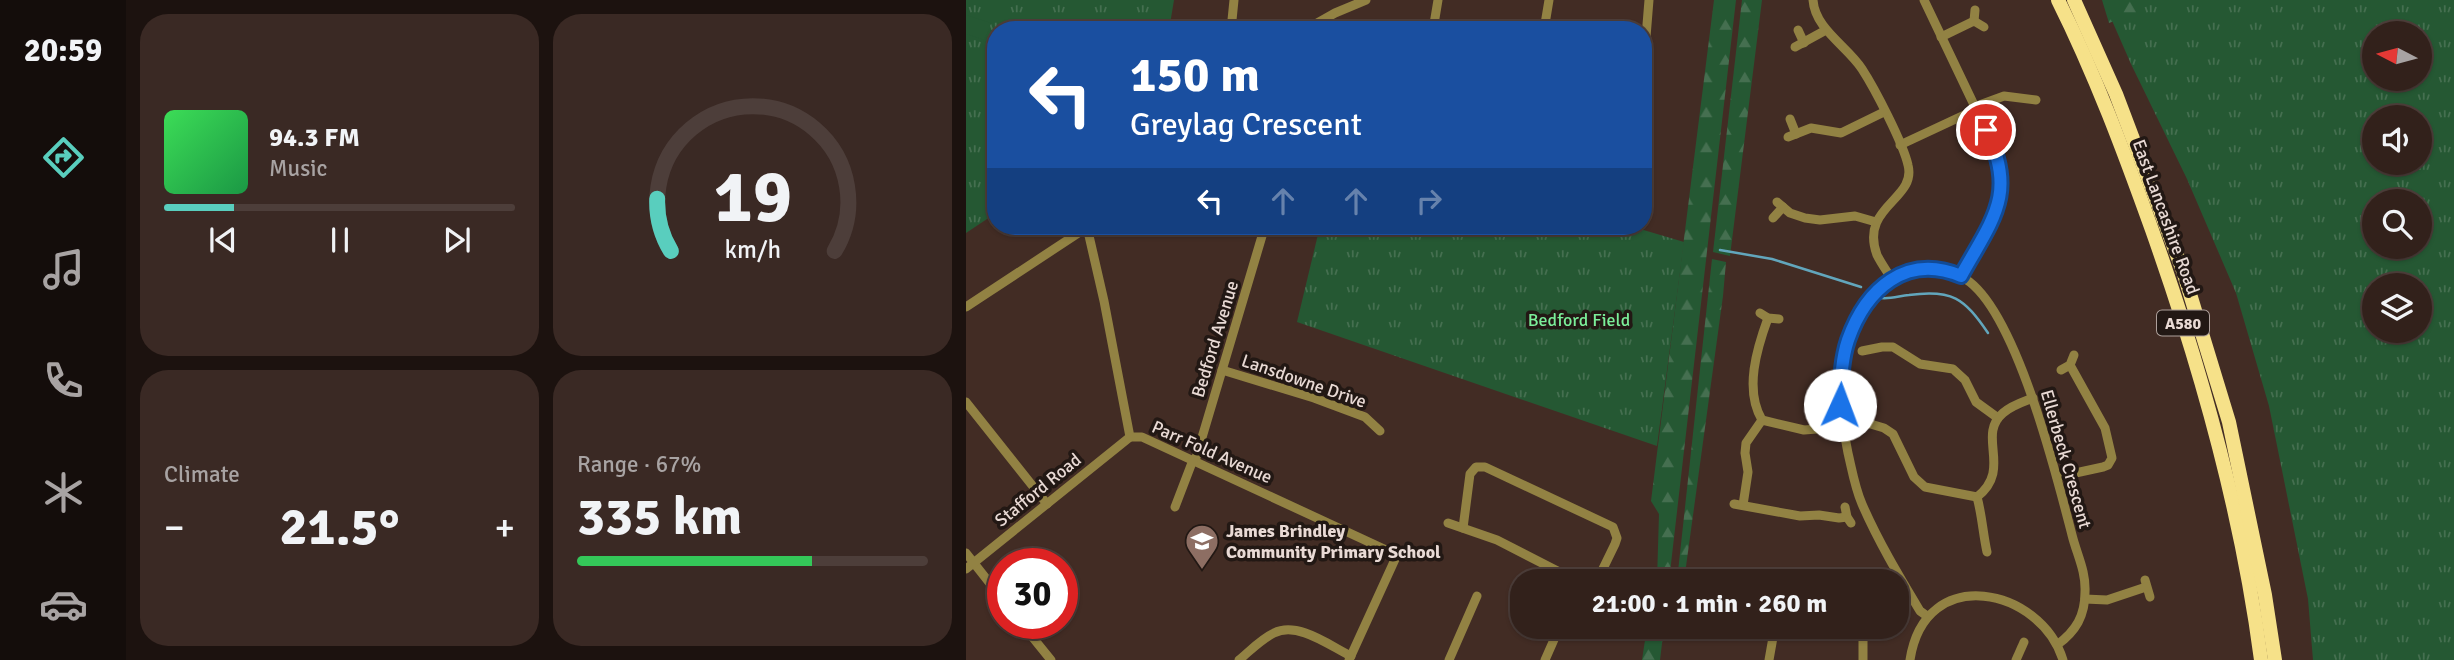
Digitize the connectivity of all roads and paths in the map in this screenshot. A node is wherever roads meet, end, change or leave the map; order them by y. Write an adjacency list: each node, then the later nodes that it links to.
1 (1234, 0): 11 (street)
2 (1366, 0): 12 (street)
3 (1438, 0): 13 (street)
4 (1549, 0): 14 (street)
5 (1649, 0): 15 (street)
6 (1813, 0): 19 (street)
7 (1924, 0): 20 (street)
8 (2058, 0): 84 (highway, East Lancashire Road / A580)
9 (2074, 0): 85 (highway, East Lancashire Road / A580)
10 (1975, 10): 16 (street)
11 (1232, 21)
12 (1321, 21)
13 (1434, 21)
14 (1546, 21)
15 (1647, 21)
16 (1973, 21): 17 (street); 20 (street)
17 (1984, 27)
18 (1798, 30): 19 (street)
19 (1826, 30): 23 (street)
20 (1941, 37): 22 (street)
21 (2036, 100): 22 (street)
22 (1975, 108): 25 (street); 31 (street)
23 (1884, 112): 24 (street); 25 (street)
24 (1790, 119)
25 (1900, 145): 27 (street)
26 (1773, 218): 27 (street)
27 (1876, 222): 32 (street)
28 (1074, 235): 33 (street)
29 (1090, 235): 47 (street, Parr Fold Avenue)
30 (1262, 235): 38 (street, Bedford Avenue)
31 (1961, 276): 32 (street); 40 (street, Ellerbeck Crescent)
32 (1891, 278): 46 (street)
33 (966, 307)
34 (1779, 319): 43 (street)
35 (1866, 347): 42 (street)
36 (2074, 355): 37 (street)
37 (2070, 365): 39 (street); 49 (street)
38 (1222, 370): 45 (street, Lansdowne Drive); 48 (street, Bedford Avenue)
39 (2061, 370)
40 (2033, 398): 42 (street); 49 (street, Ellerbeck Crescent)
41 (966, 402): 51 (street)
42 (1998, 418): 50 (street)
43 (1762, 420): 46 (street); 53 (street)
44 (1857, 420): 50 (street)
45 (1377, 425)
46 (1843, 427): 67 (street)
47 (1130, 437): 48 (street, Parr Fold Avenue); 51 (street, Stafford Road)
48 (1194, 460): 52 (street, Bedford Avenue); 74 (street, Parr Fold Avenue)
49 (2057, 477): 66 (street, Ellerbeck Crescent)
50 (1977, 497): 56 (street)
51 (1047, 503): 60 (street, Stafford Road)
52 (1175, 508)
53 (1848, 515)
54 (1448, 523): 55 (street)
55 (1463, 528): 61 (street); 62 (street)
56 (1984, 539): 57 (street); 58 (street)
57 (1973, 541)
58 (1987, 552)
59 (966, 554): 60 (street)
60 (970, 566): 63 (street)
61 (1554, 569)
62 (1603, 569)
63 (987, 584)
64 (1477, 596): 77 (street)
65 (2150, 597): 66 (street)
66 (2085, 599): 73 (street, Ellerbeck Crescent)
67 (1927, 616): 73 (street); 81 (street)
68 (1034, 639): 75 (street)
69 (1554, 639): 78 (street)
70 (1773, 639): 79 (street)
71 (1863, 639): 80 (street)
72 (2024, 642): 82 (street)
73 (2057, 645): 83 (street)
74 (1350, 658): 76 (street)
75 (1051, 660)
76 (1239, 660)
77 (1449, 660)
78 (1545, 660)
79 (1769, 660)
80 (1863, 660)
81 (1910, 660)
82 (2016, 660)
83 (2063, 660)
84 (2261, 660)
85 (2275, 660)

